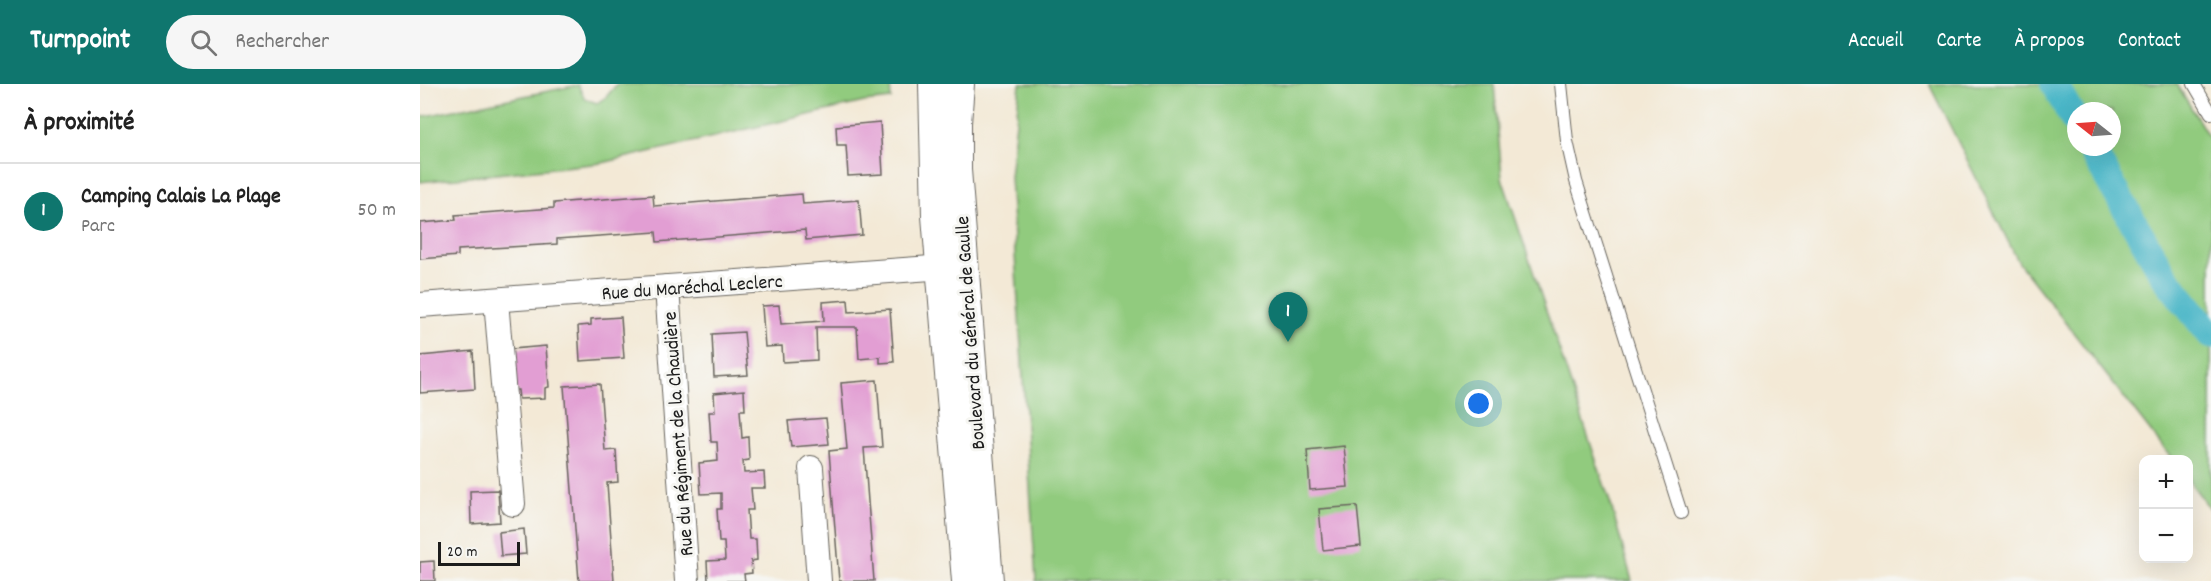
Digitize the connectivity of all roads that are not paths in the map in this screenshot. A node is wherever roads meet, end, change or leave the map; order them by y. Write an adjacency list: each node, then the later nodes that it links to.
1 (924, 84): 7 (street, Boulevard du Général de Gaulle)
2 (934, 84): 7 (street, Boulevard du Général de Gaulle)
3 (959, 84): 8 (street, Boulevard du Général de Gaulle)
4 (1561, 84): 14 (lane)
5 (2194, 84): 6 (lane)
6 (2211, 113)
7 (934, 129): 8 (street, Boulevard du Général de Gaulle)
8 (953, 266): 9 (street, Rue du Maréchal Leclerc); 17 (street, Boulevard du Général de Gaulle); 18 (street, Boulevard du Général de Gaulle)
9 (667, 287): 10 (street, Rue du Maréchal Leclerc); 15 (street, Rue du Régiment de la Chaudière)
10 (496, 300): 11 (street, Rue du Maréchal Leclerc); 13 (street)
11 (420, 305)
12 (811, 468): 16 (street)
13 (513, 504)
14 (1681, 513)
15 (687, 581)
16 (819, 581)
17 (967, 581)
18 (988, 581)

